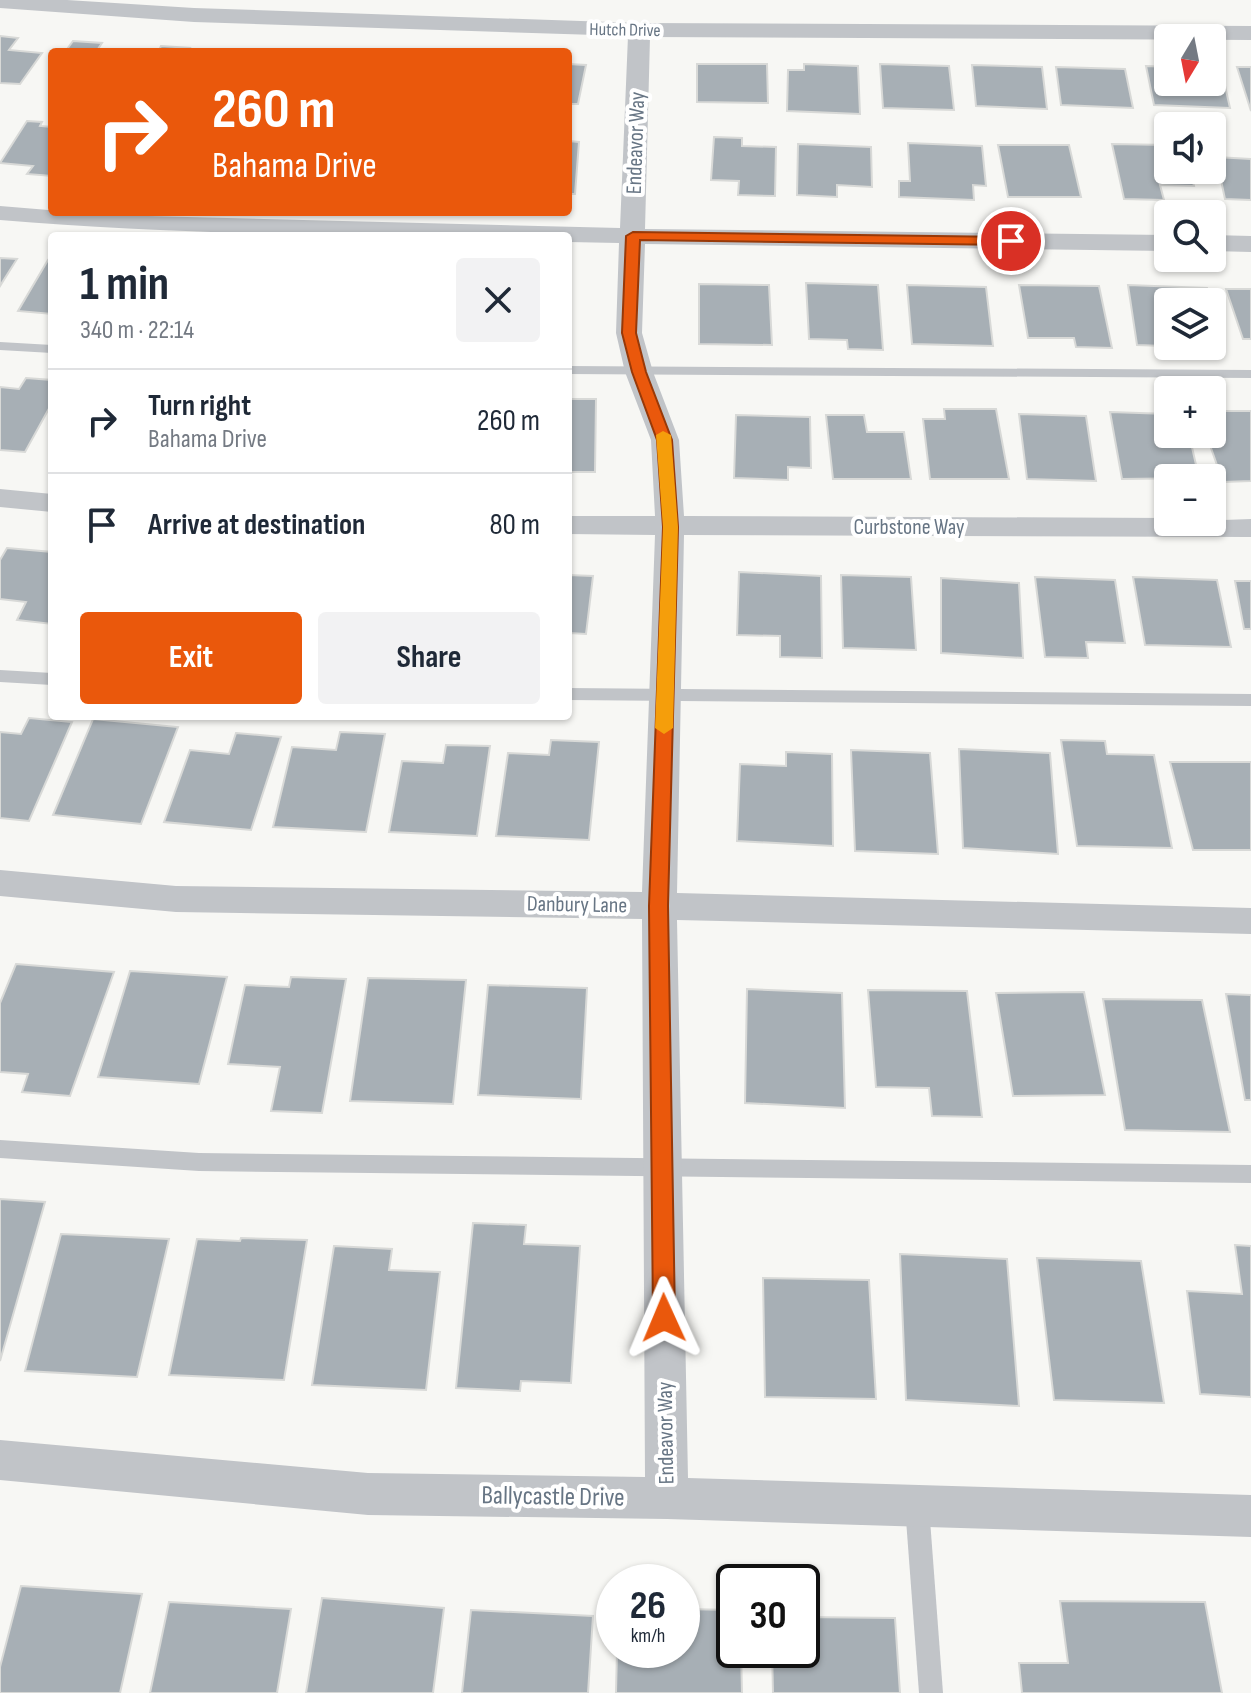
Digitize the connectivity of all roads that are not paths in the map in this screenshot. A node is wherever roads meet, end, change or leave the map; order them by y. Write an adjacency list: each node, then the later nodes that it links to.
1 (0, 2): 2 (street, Hutch Drive)
2 (639, 30): 3 (street, Hutch Drive); 7 (street, Endeavor Way)
3 (1251, 33)
4 (0, 213): 5 (street)
5 (483, 232)
6 (572, 234): 7 (street)
7 (633, 236): 8 (street); 14 (street, Endeavor Way)
8 (1154, 243)
9 (1226, 243): 10 (street)
10 (1251, 244)
11 (0, 346): 12 (lane)
12 (48, 349)
13 (572, 370): 14 (lane)
14 (639, 372): 15 (lane); 19 (street, Endeavor Way)
15 (1251, 374)
16 (0, 498): 17 (street)
17 (48, 503)
18 (572, 525): 19 (street, Curbstone Way)
19 (670, 527): 20 (street, Curbstone Way); 24 (street, Endeavor Way)
20 (1251, 528)
21 (0, 676): 22 (lane)
22 (48, 679)
23 (572, 694): 24 (lane)
24 (665, 696): 25 (lane); 27 (street, Endeavor Way)
25 (1251, 700)
26 (0, 883): 27 (street, Danbury Lane)
27 (659, 906): 28 (street, Danbury Lane); 30 (street, Endeavor Way)
28 (1251, 921)
29 (0, 1149): 30 (lane)
30 (662, 1168): 31 (lane); 33 (street, Endeavor Way)
31 (1251, 1174)
32 (0, 1460): 33 (street, Ballycastle Drive)
33 (667, 1498): 34 (street, Ballycastle Drive)
34 (917, 1506): 35 (street, Ballycastle Drive); 36 (lane)
35 (1251, 1516)
36 (931, 1693)

